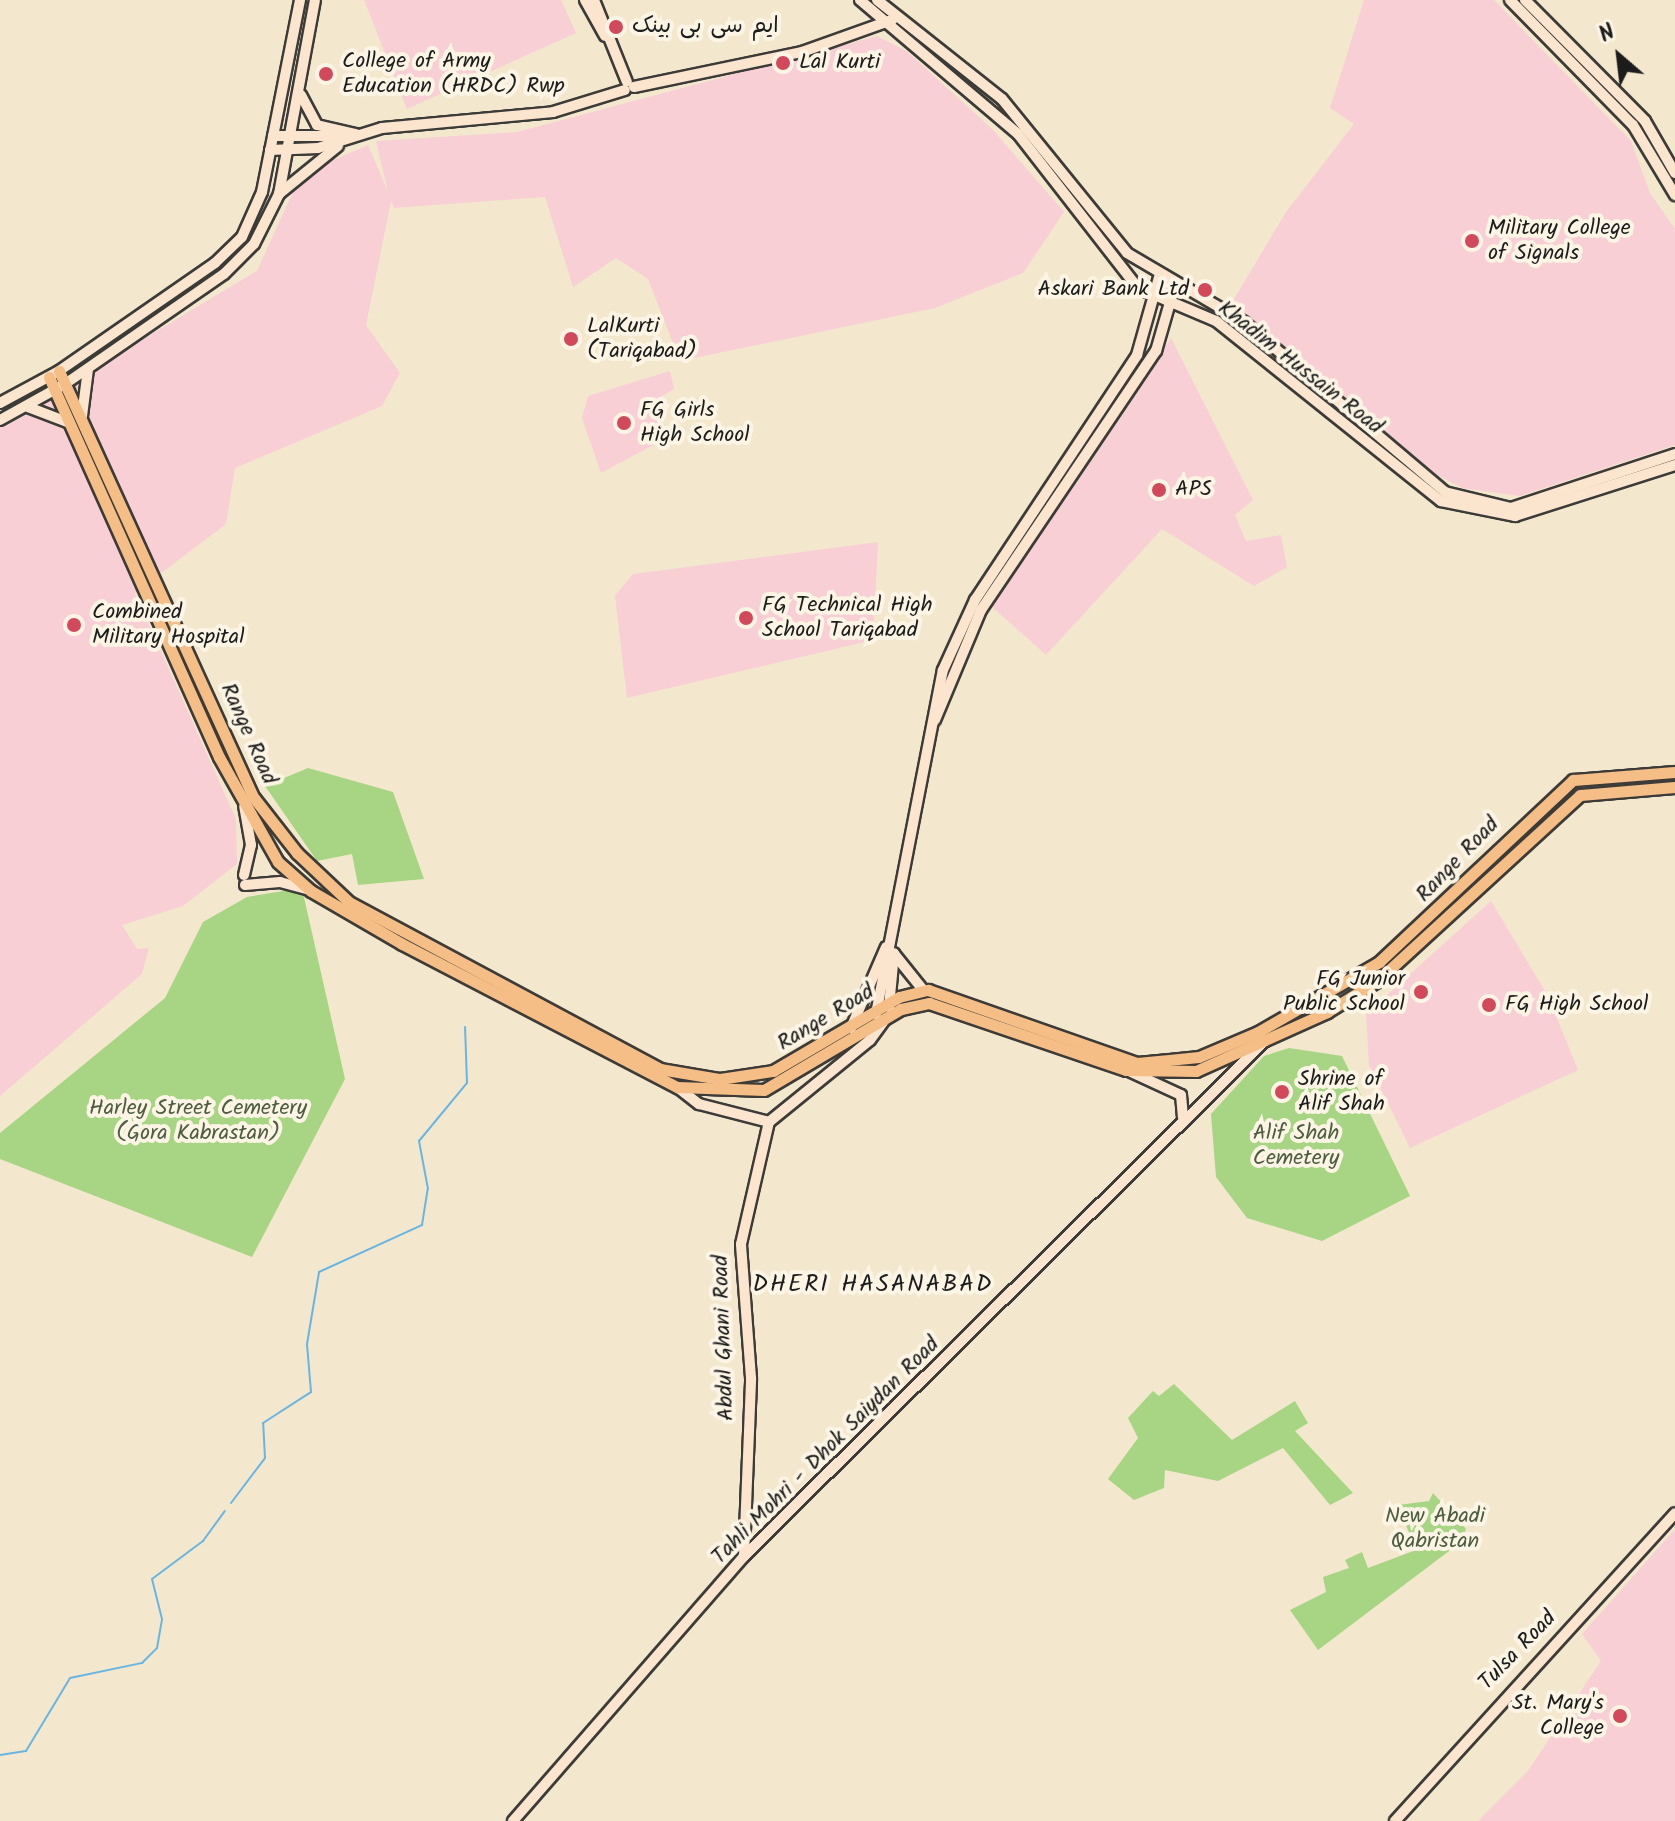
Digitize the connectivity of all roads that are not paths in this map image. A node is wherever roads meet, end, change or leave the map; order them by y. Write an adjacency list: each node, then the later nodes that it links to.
1 (300, 0): 14 (main road)
2 (315, 0): 11 (main road)
3 (585, 0): 10 (main road)
4 (594, 0): 10 (main road)
5 (860, 0): 9 (main road, Khadim Hussain Road)
6 (877, 0): 9 (main road, Khadim Hussain Road)
7 (1510, 0): 20 (main road)
8 (1525, 0): 18 (main road)
9 (892, 20): 12 (main road); 21 (main road, Khadim Hussain Road); 23 (main road, Khadim Hussain Road)
10 (610, 44): 12 (main road)
11 (299, 86): 13 (main road); 15 (main road)
12 (629, 86): 13 (main road)
13 (361, 134): 15 (main road); 17 (main road); 19 (main road)
14 (273, 136): 15 (main road); 16 (main road)
15 (289, 137): 17 (main road)
16 (270, 150): 17 (main road); 28 (main road)
17 (286, 152): 19 (main road)
18 (1675, 173)
19 (279, 194): 27 (main road)
20 (1675, 195)
21 (1159, 277): 22 (main road, Khadim Hussain Road); 23 (main road)
22 (1175, 285): 24 (main road); 35 (main road, Khadim Hussain Road)
23 (1154, 295): 24 (main road, Khadim Hussain Road); 25 (main road)
24 (1170, 302): 26 (main road); 36 (main road, Khadim Hussain Road)
25 (1143, 339): 26 (main road); 37 (main road)
26 (1157, 347): 37 (main road)
27 (89, 368): 29 (main road); 33 (main road)
28 (54, 374): 29 (main road); 30 (main road)
29 (60, 387): 31 (main road); 33 (main road, Range Road); 34 (main road)
30 (0, 403)
31 (24, 407): 32 (main road); 34 (main road)
32 (0, 420)
33 (83, 420): 47 (main road, Range Road)
34 (70, 423): 40 (main road)
35 (1675, 454)
36 (1675, 465)
37 (931, 729): 42 (main road)
38 (1675, 772): 44 (main road, Range Road)
39 (1675, 787): 48 (main road)
40 (244, 807): 41 (main road); 41 (main road)
41 (311, 891): 50 (main road)
42 (889, 942): 43 (main road); 46 (main road); 47 (main road)
43 (894, 953): 44 (main road); 45 (main road)
44 (924, 991): 45 (main road, Range Road)
45 (889, 1003): 46 (main road, Range Road)
46 (883, 1016): 47 (main road, Range Road); 49 (main road); 50 (main road); 51 (main road)
47 (850, 1029)
48 (1263, 1043): 49 (main road); 52 (main road, Tahli Mohri - Dhok Saiydan Road)
49 (1126, 1070): 52 (main road)
50 (677, 1087): 51 (main road)
51 (769, 1122): 54 (main road, Abdul Ghani Road)
52 (1181, 1123): 54 (main road, Tahli Mohri - Dhok Saiydan Road)
53 (1675, 1513): 56 (main road, Tulsa Road)
54 (744, 1556): 55 (main road, Tahli Mohri - Dhok Saiydan Road)
55 (513, 1821)
56 (1395, 1821)

